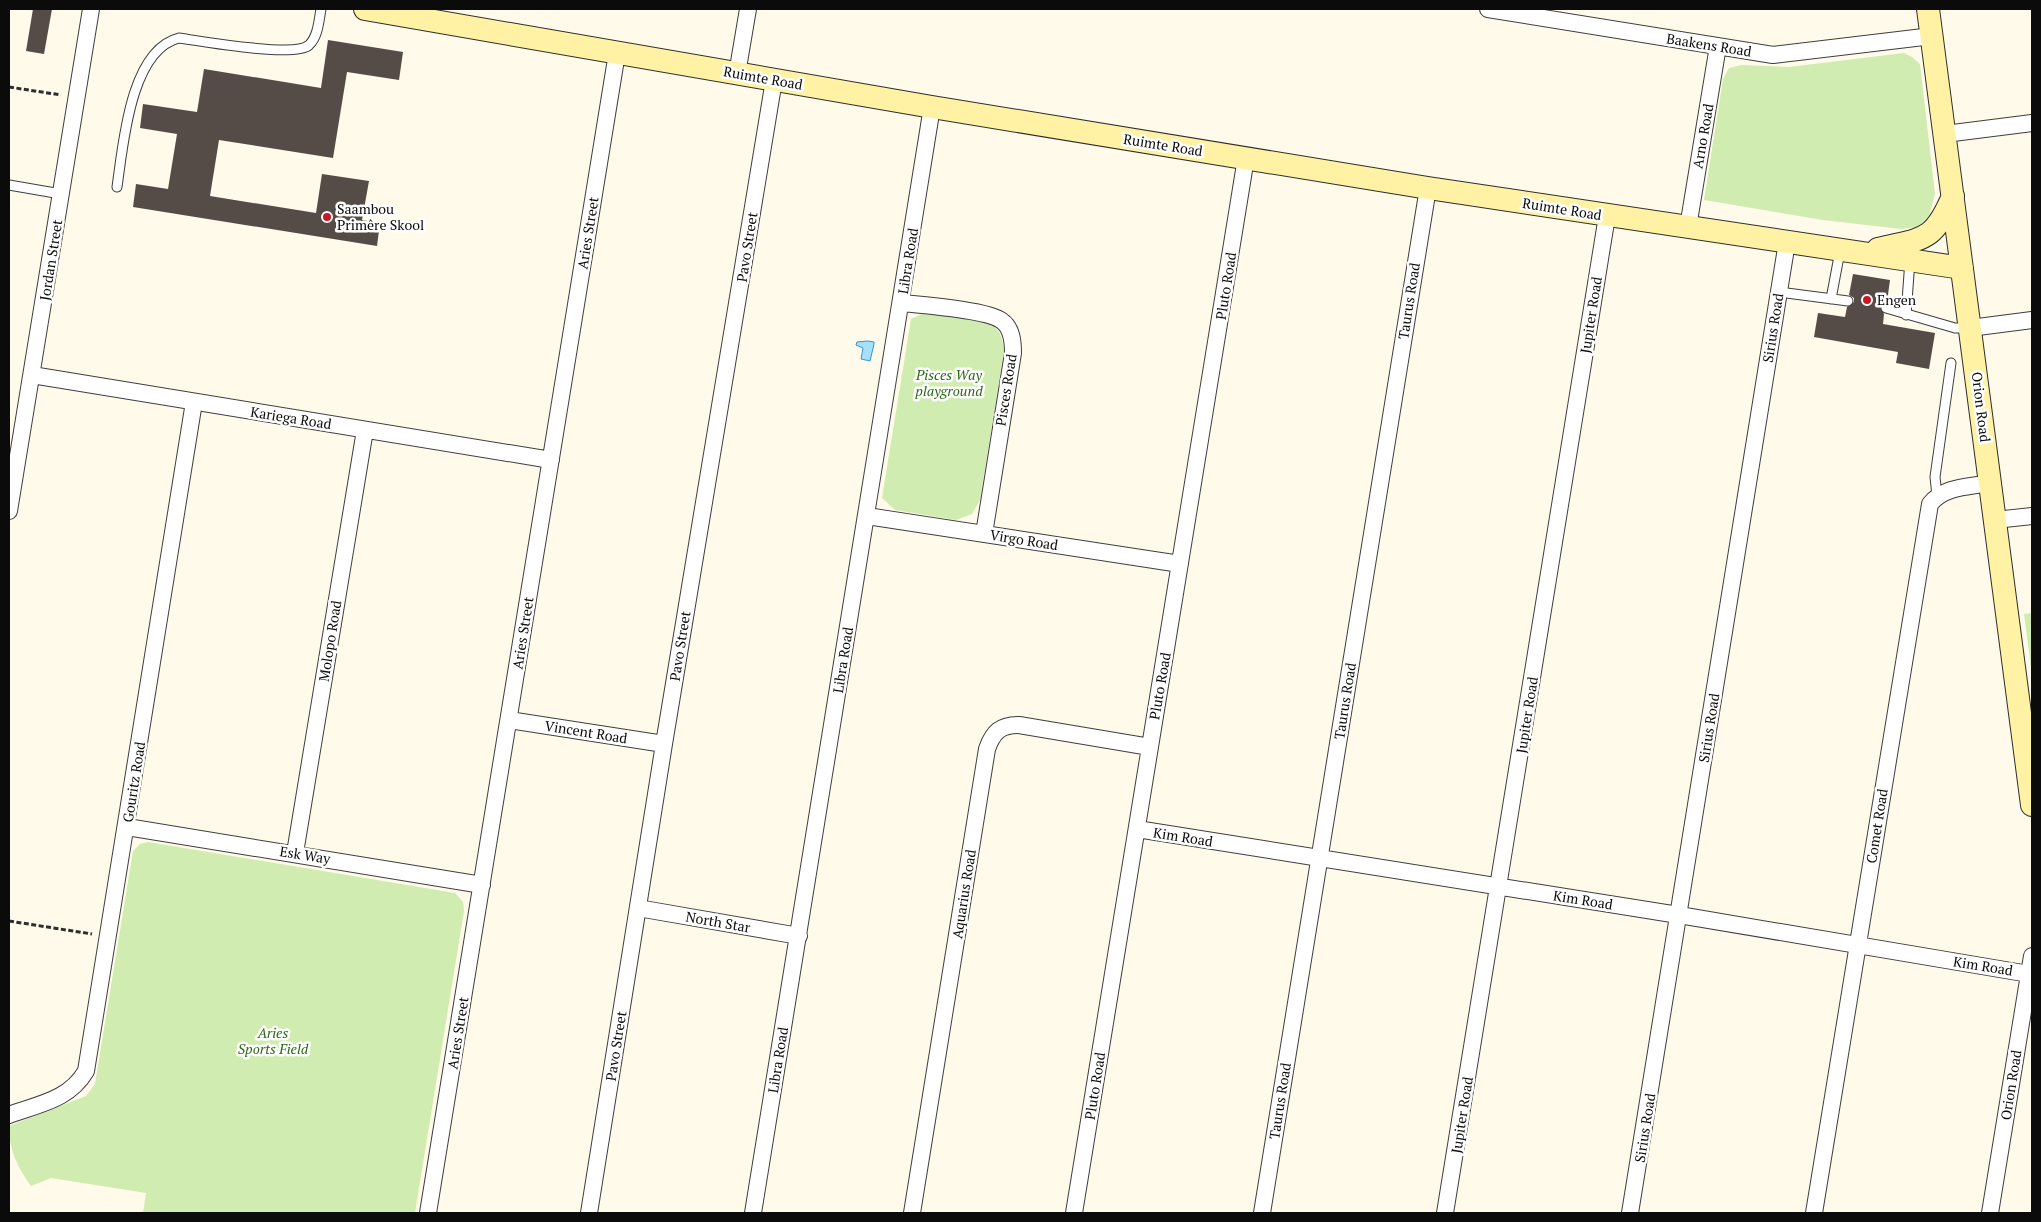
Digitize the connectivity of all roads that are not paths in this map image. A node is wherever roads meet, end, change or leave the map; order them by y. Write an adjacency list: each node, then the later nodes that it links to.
1 (91, 9): 19 (street, Jordan Street)
2 (321, 9): 17 (lane)
3 (365, 9): 9 (street, Ruimte Road)
4 (748, 9): 10 (street)
5 (1488, 9): 8 (street, Baakens Road)
6 (1928, 9): 7 (street, Orion Road)
7 (1932, 36): 8 (street, Baakens Road); 14 (street, Orion Road)
8 (1718, 46): 22 (street, Arno Road)
9 (617, 53): 10 (street, Ruimte Road); 39 (street, Aries Street)
10 (738, 74): 11 (street, Ruimte Road)
11 (774, 80): 12 (street, Ruimte Road); 49 (street, Pavo Street)
12 (932, 107): 15 (street, Ruimte Road); 30 (street, Libra Road)
13 (2032, 123): 14 (street)
14 (1945, 134): 20 (street, Orion Road)
15 (1246, 158): 18 (street, Ruimte Road); 47 (street, Pluto Road)
16 (9, 185): 19 (lane)
17 (117, 187)
18 (1428, 188): 21 (street, Ruimte Road); 55 (street, Taurus Road)
19 (61, 194): 36 (street, Jordan Street)
20 (1953, 196): 24 (street); 26 (street, Orion Road)
21 (1607, 216): 22 (street, Ruimte Road); 57 (street, Jupiter Road)
22 (1688, 226): 23 (street, Ruimte Road)
23 (1787, 242): 24 (street, Ruimte Road); 27 (street, Sirius Road)
24 (1850, 252): 25 (street, Ruimte Road); 28 (lane)
25 (1910, 260): 26 (street, Ruimte Road); 32 (lane)
26 (1962, 268): 34 (street, Orion Road)
27 (1779, 292): 28 (lane); 59 (street, Sirius Road)
28 (1831, 300): 29 (lane)
29 (1848, 302)
30 (902, 303): 43 (street, Libra Road); 46 (street, Pisces Road)
31 (1886, 308): 32 (lane)
32 (1906, 315): 34 (lane)
33 (2032, 320): 34 (street)
34 (1970, 328): 40 (street, Orion Road)
35 (1951, 363): 41 (lane)
36 (32, 375): 37 (street, Kariega Road); 42 (street, Jordan Street)
37 (194, 402): 38 (street, Kariega Road); 52 (street, Gouritz Road)
38 (365, 430): 39 (street, Kariega Road); 54 (street, Molopo Road)
39 (551, 460): 48 (street, Aries Street)
40 (1990, 484): 41 (street); 45 (street, Orion Road)
41 (1937, 496): 61 (street, Comet Road)
42 (9, 511)
43 (867, 516): 46 (street, Virgo Road); 60 (street, Libra Road)
44 (2032, 516): 45 (street)
45 (1995, 520): 51 (street, Orion Road)
46 (984, 534): 47 (street, Virgo Road)
47 (1180, 564): 50 (street, Pluto Road)
48 (509, 720): 49 (street, Vincent Road); 56 (street, Aries Street)
49 (664, 744): 58 (street, Pavo Street)
50 (1150, 747): 53 (street, Pluto Road); 68 (street, Aquarius Road)
51 (2032, 805)
52 (127, 827): 54 (street, Esk Way); 64 (street, Gouritz Road)
53 (1137, 829): 55 (street, Kim Road); 69 (street, Pluto Road)
54 (295, 853): 56 (street, Esk Way)
55 (1319, 858): 57 (street, Kim Road); 70 (street, Taurus Road)
56 (482, 885): 65 (street, Aries Street)
57 (1499, 887): 59 (street, Kim Road); 71 (street, Jupiter Road)
58 (638, 908): 60 (street, North Star); 66 (street, Pavo Street)
59 (1679, 915): 61 (street, Kim Road); 72 (street, Sirius Road)
60 (799, 936): 67 (street, Libra Road)
61 (1857, 945): 63 (street, Kim Road); 73 (street, Comet Road)
62 (2032, 956): 63 (street, Orion Road)
63 (2029, 974): 74 (street, Orion Road)
64 (9, 1115)
65 (428, 1213)
66 (589, 1213)
67 (752, 1213)
68 (912, 1213)
69 (1074, 1213)
70 (1262, 1213)
71 (1445, 1213)
72 (1630, 1213)
73 (1814, 1213)
74 (1990, 1213)

